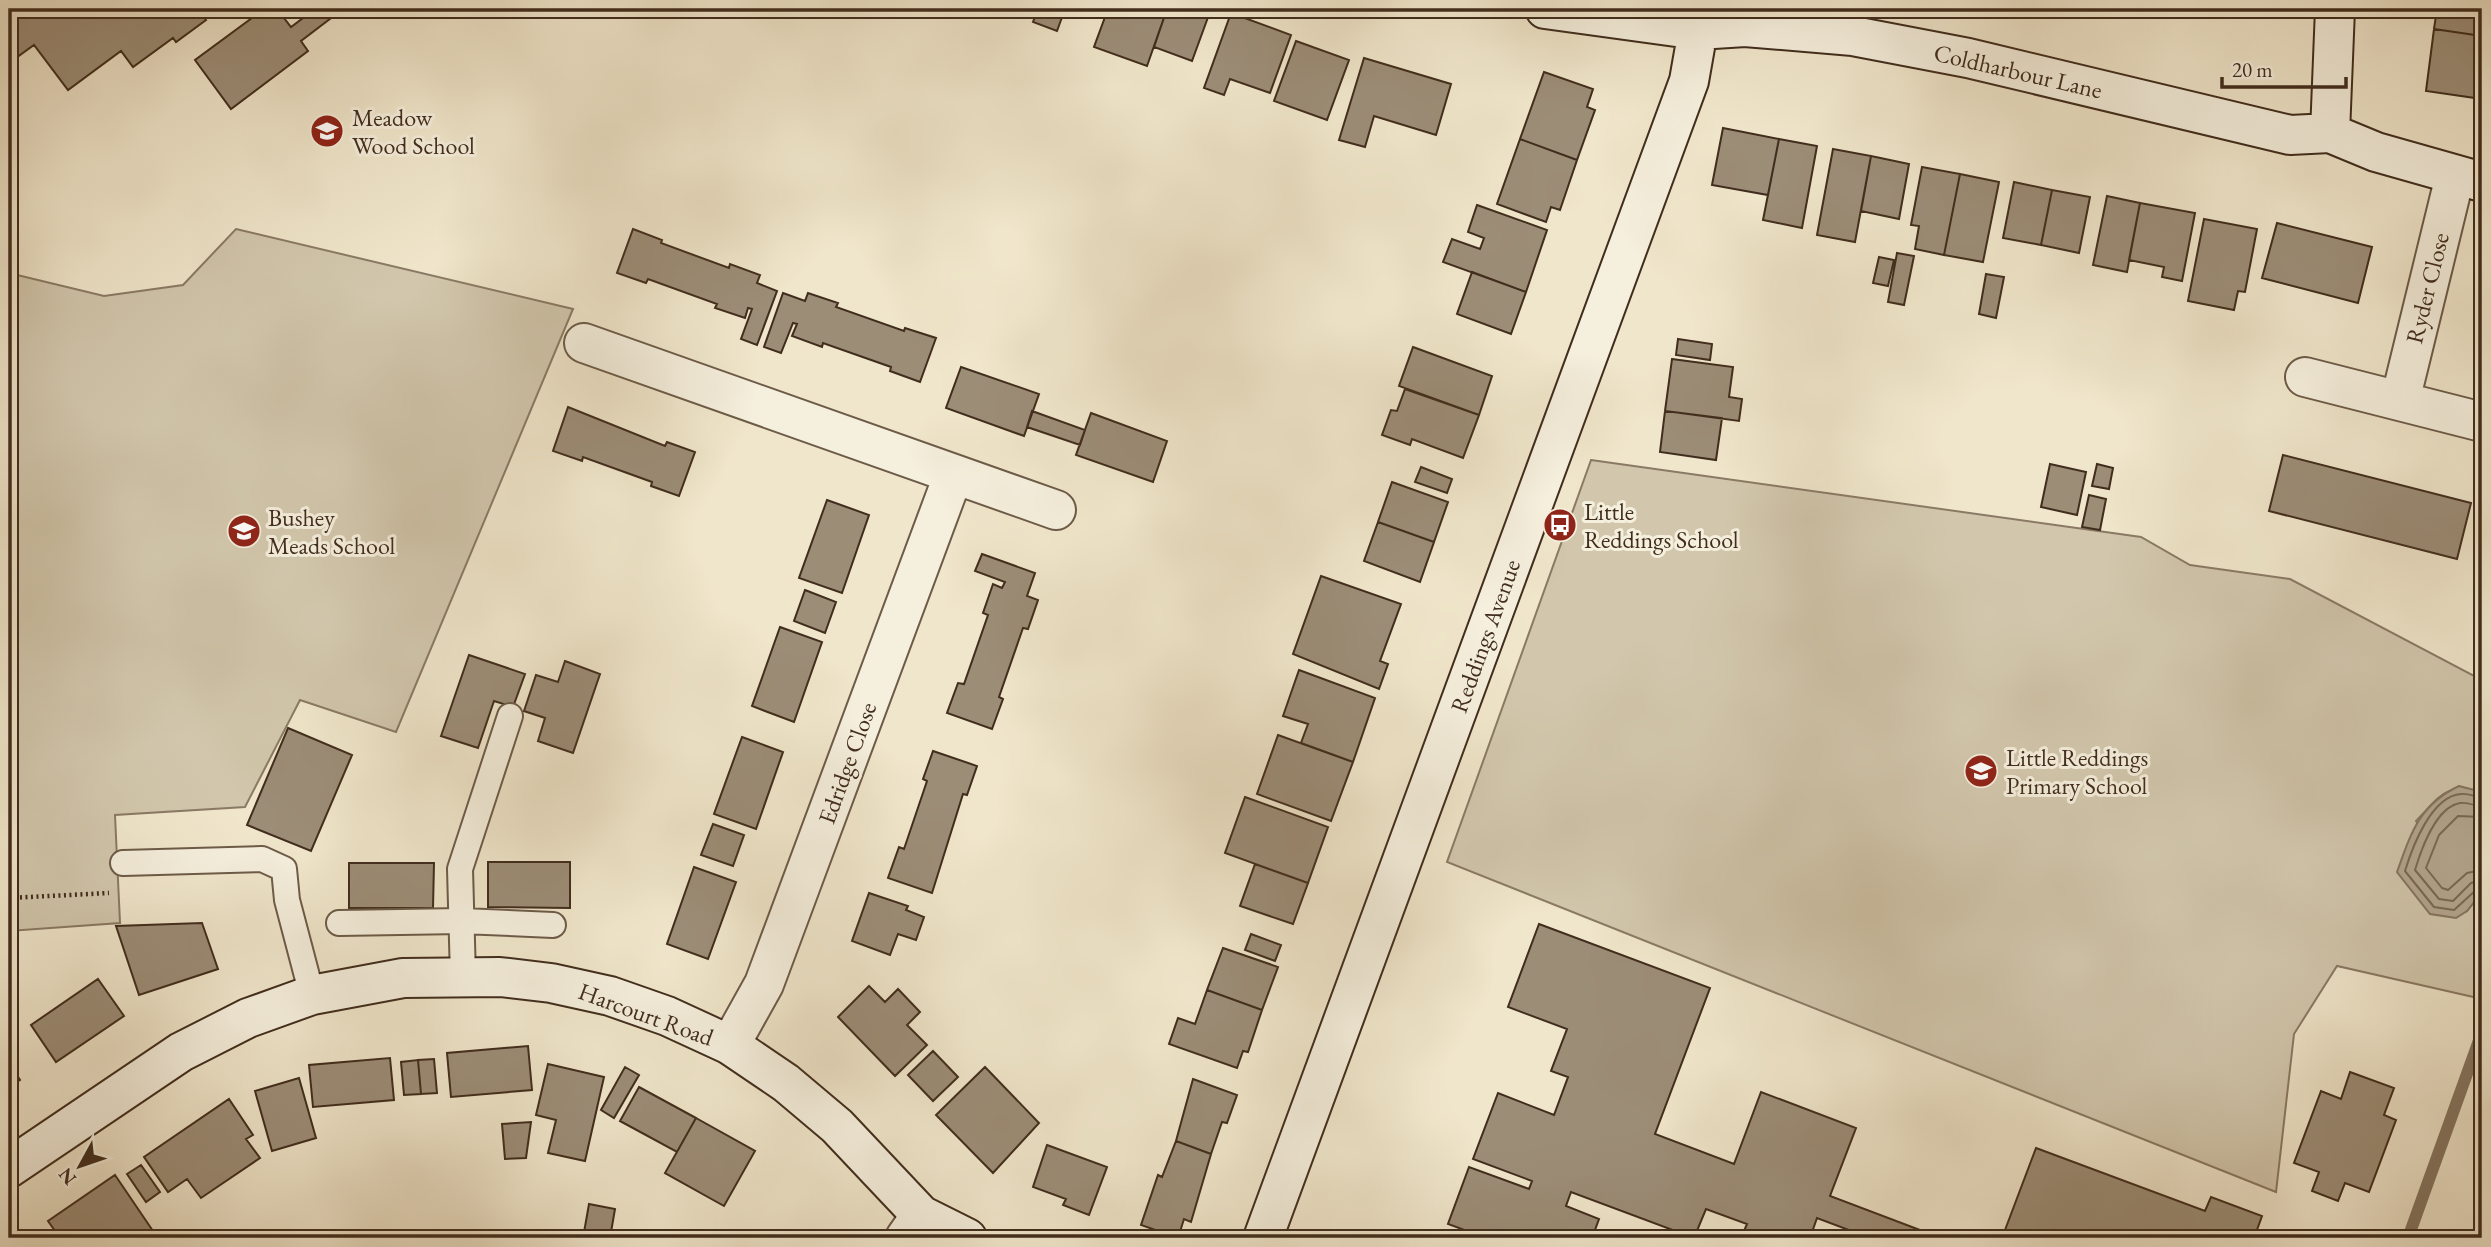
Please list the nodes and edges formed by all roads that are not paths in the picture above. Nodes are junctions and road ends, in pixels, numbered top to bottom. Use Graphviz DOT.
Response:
graph roads {
  1 [pos="1545,9"];
  2 [pos="2335,9"];
  3 [pos="1698,30"];
  4 [pos="2330,133"];
  5 [pos="2469,179"];
  6 [pos="584,343"];
  7 [pos="2305,377"];
  8 [pos="2400,401"];
  9 [pos="2482,422"];
  10 [pos="953,476"];
  11 [pos="1056,510"];
  12 [pos="510,716"];
  13 [pos="122,863"];
  14 [pos="461,921"];
  15 [pos="339,923"];
  16 [pos="553,925"];
  17 [pos="463,977"];
  18 [pos="312,995"];
  19 [pos="730,1045"];
  20 [pos="9,1168"];
  21 [pos="913,1227"];
  22 [pos="967,1238"];
  23 [pos="1263,1238"];
  1 -- 3 [label="street, Coldharbour Lane"];
  2 -- 4 [label="street"];
  3 -- 4 [label="street, Coldharbour Lane"];
  3 -- 23 [label="street, Reddings Avenue"];
  4 -- 5 [label="street, Coldharbour Lane"];
  5 -- 8 [label="street, Ryder Close"];
  6 -- 10 [label="street"];
  7 -- 8 [label="street"];
  8 -- 9 [label="street"];
  10 -- 11 [label="street"];
  10 -- 19 [label="street, Edridge Close"];
  12 -- 14 [label="lane"];
  13 -- 18 [label="lane"];
  14 -- 15 [label="lane"];
  14 -- 16 [label="lane"];
  14 -- 17 [label="lane"];
  17 -- 18 [label="street, Harcourt Road"];
  17 -- 19 [label="street, Harcourt Road"];
  18 -- 20 [label="street, Harcourt Road"];
  19 -- 21 [label="street, Harcourt Road"];
  21 -- 22 [label="street, Harcourt Road"];
}
